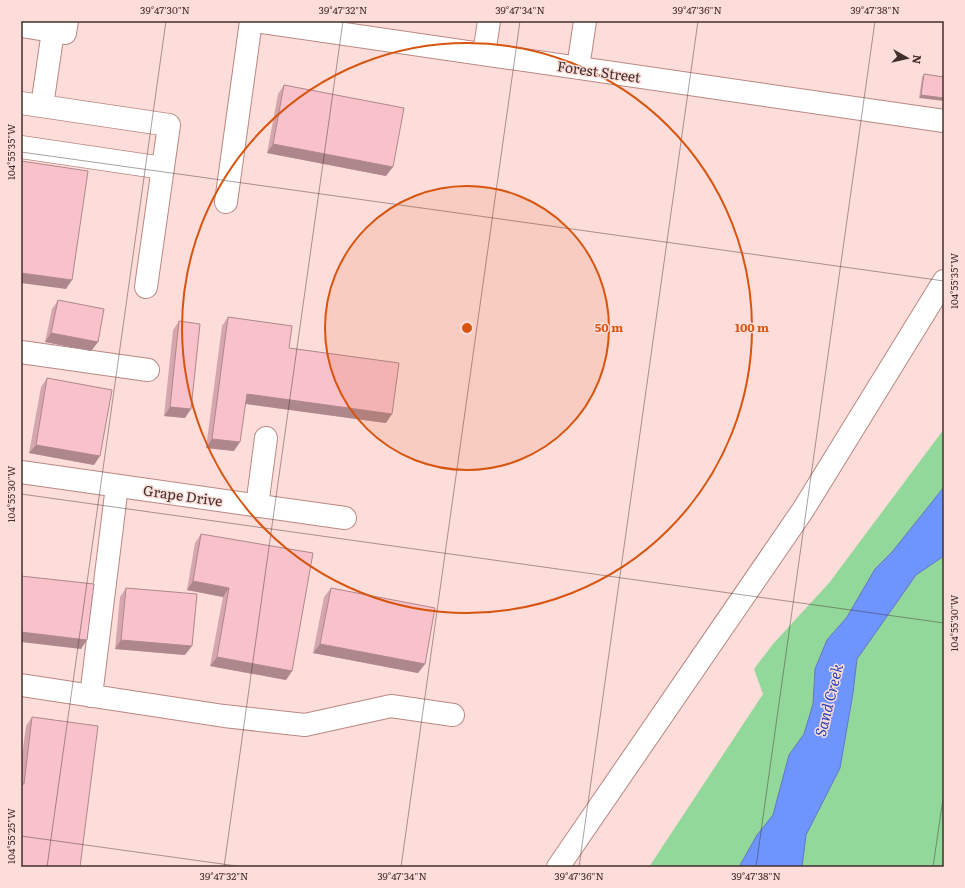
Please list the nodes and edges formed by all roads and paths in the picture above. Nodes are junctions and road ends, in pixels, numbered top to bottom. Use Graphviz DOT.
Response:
graph roads {
  1 [pos="251,21"];
  2 [pos="255,21"];
  3 [pos="489,21"];
  4 [pos="585,21"];
  5 [pos="21,26"];
  6 [pos="60,26"];
  7 [pos="484,54"];
  8 [pos="578,68"];
  9 [pos="21,103"];
  10 [pos="42,106"];
  11 [pos="944,121"];
  12 [pos="21,147"];
  13 [pos="163,168"];
  14 [pos="226,202"];
  15 [pos="944,281"];
  16 [pos="146,287"];
  17 [pos="21,352"];
  18 [pos="148,370"];
  19 [pos="266,438"];
  20 [pos="21,472"];
  21 [pos="117,486"];
  22 [pos="257,506"];
  23 [pos="346,518"];
  24 [pos="21,685"];
  25 [pos="91,696"];
  26 [pos="453,715"];
  27 [pos="558,867"];
  1 -- 14 [label="street"];
  2 -- 7 [label="street, Forest Street"];
  3 -- 7 [label="street"];
  4 -- 8 [label="street"];
  5 -- 6 [label="street"];
  6 -- 10 [label="street"];
  7 -- 8 [label="street, Forest Street"];
  8 -- 11 [label="street, Forest Street"];
  9 -- 10 [label="street"];
  10 -- 13 [label="street"];
  12 -- 13 [label="street"];
  13 -- 16 [label="street"];
  15 -- 27 [label="street"];
  17 -- 18 [label="street"];
  19 -- 22 [label="street"];
  20 -- 21 [label="street, Grape Drive"];
  21 -- 22 [label="street, Grape Drive"];
  21 -- 25 [label="street"];
  22 -- 23 [label="street, Grape Drive"];
  24 -- 25 [label="street"];
  25 -- 26 [label="street"];
}
